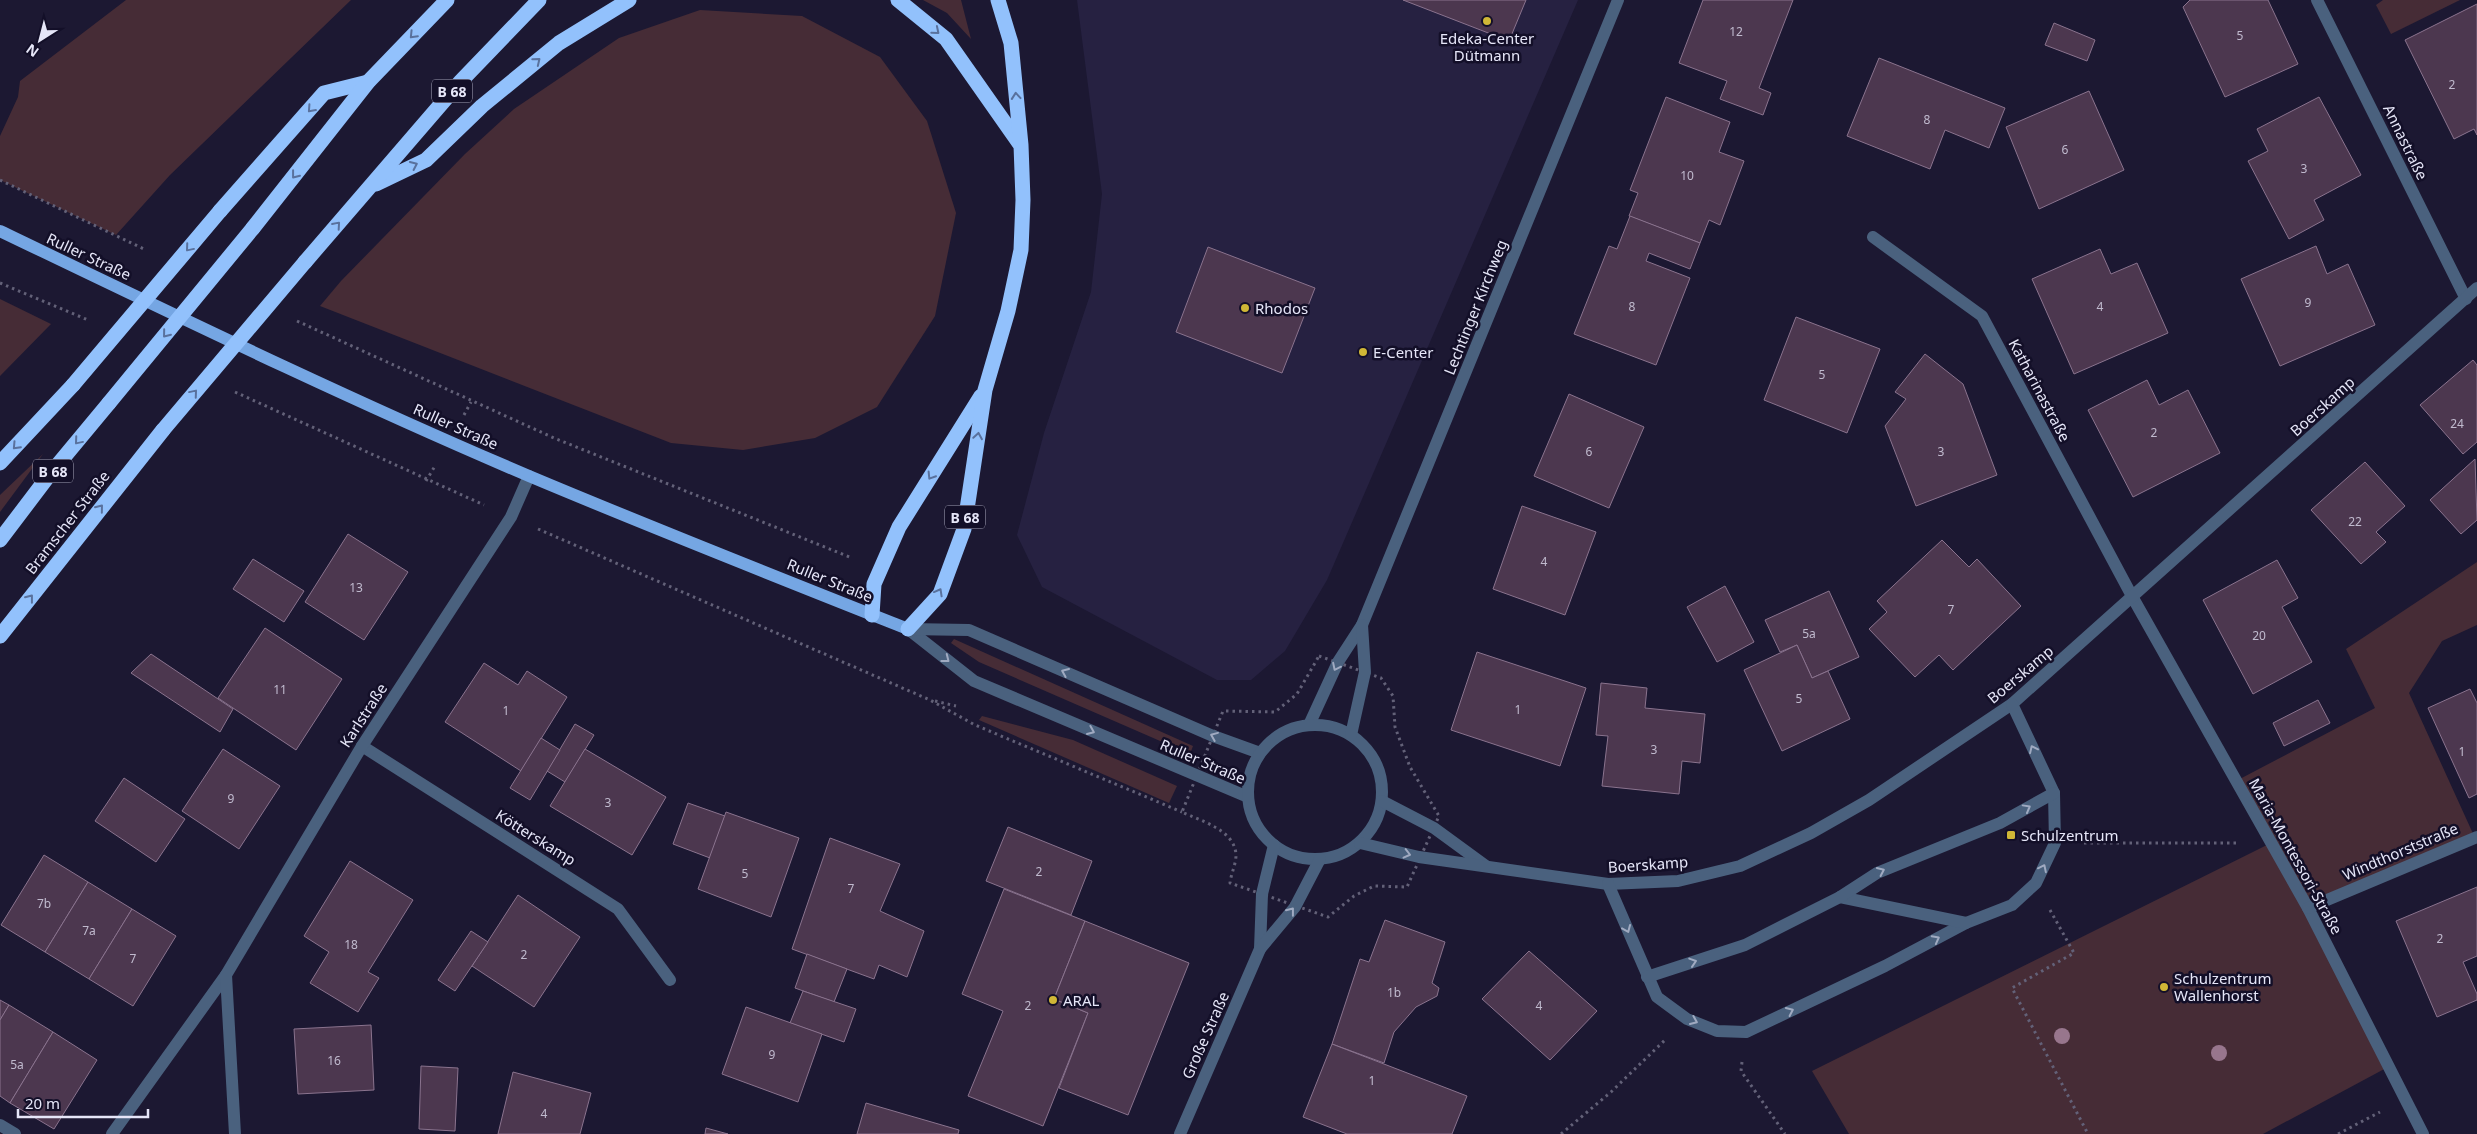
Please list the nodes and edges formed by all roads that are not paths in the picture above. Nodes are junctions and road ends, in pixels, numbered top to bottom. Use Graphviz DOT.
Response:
graph roads {
  1 [pos="447,0"];
  2 [pos="539,0"];
  3 [pos="630,0"];
  4 [pos="898,0"];
  5 [pos="998,0"];
  6 [pos="1618,0"];
  7 [pos="2317,0"];
  8 [pos="368,82"];
  9 [pos="1021,145"];
  10 [pos="370,186"];
  11 [pos="0,232"];
  12 [pos="1873,237"];
  13 [pos="2477,288"];
  14 [pos="2466,299"];
  15 [pos="985,390"];
  16 [pos="0,462"];
  17 [pos="529,476"];
  18 [pos="0,540"];
  19 [pos="2133,598"];
  20 [pos="872,615"];
  21 [pos="1362,625"];
  22 [pos="908,629"];
  23 [pos="0,636"];
  24 [pos="2012,704"];
  25 [pos="1309,725"];
  26 [pos="1351,735"];
  27 [pos="362,746"];
  28 [pos="1260,753"];
  29 [pos="2054,793"];
  30 [pos="1248,797"];
  31 [pos="1382,801"];
  32 [pos="2477,836"];
  33 [pos="1360,843"];
  34 [pos="1274,846"];
  35 [pos="1320,859"];
  36 [pos="1487,867"];
  37 [pos="1608,884"];
  38 [pos="1840,897"];
  39 [pos="2308,908"];
  40 [pos="1966,923"];
  41 [pos="1260,949"];
  42 [pos="226,975"];
  43 [pos="1647,977"];
  44 [pos="670,980"];
  45 [pos="0,1125"];
  46 [pos="15,1134"];
  47 [pos="112,1134"];
  48 [pos="235,1134"];
  49 [pos="1180,1134"];
  50 [pos="2423,1134"];
  1 -- 8 [label="highway, B 68, one-way"];
  2 -- 10 [label="highway, B 68"];
  10 -- 3 [label="highway, one-way"];
  4 -- 9 [label="highway, one-way"];
  9 -- 5 [label="highway, one-way"];
  6 -- 21 [label="street, Lechtinger Kirchweg"];
  7 -- 14 [label="street, Annastraße"];
  8 -- 16 [label="highway, one-way, bridge"];
  8 -- 18 [label="highway, B 68, one-way, bridge"];
  9 -- 15 [label="highway, B 68"];
  23 -- 10 [label="highway, Bramscher Straße / B 68, one-way, bridge"];
  11 -- 17 [label="main road, Ruller Straße"];
  12 -- 19 [label="street, Katharinastraße"];
  13 -- 14 [label="street, Boerskamp"];
  14 -- 19 [label="street, Boerskamp"];
  15 -- 20 [label="highway, B 68, one-way"];
  22 -- 15 [label="highway, B 68, one-way"];
  17 -- 20 [label="main road, Ruller Straße"];
  17 -- 27 [label="street, Karlstraße"];
  19 -- 24 [label="street, Boerskamp"];
  19 -- 39 [label="street, Maria-Montessori-Straße"];
  20 -- 22 [label="main road, Ruller Straße"];
  21 -- 25 [label="street, Lechtinger Kirchweg, one-way"];
  21 -- 26 [label="street, Lechtinger Kirchweg"];
  28 -- 22 [label="street, Ruller Straße, one-way"];
  22 -- 30 [label="street, Ruller Straße, one-way"];
  29 -- 24 [label="street, one-way"];
  24 -- 37 [label="street, Boerskamp"];
  25 -- 26 [label="street"];
  25 -- 28 [label="street"];
  26 -- 31 [label="street"];
  27 -- 42 [label="street, Karlstraße"];
  27 -- 44 [label="street, Kötterskamp"];
  28 -- 30 [label="street"];
  38 -- 29 [label="street, one-way"];
  40 -- 29 [label="street, one-way"];
  30 -- 34 [label="street"];
  31 -- 33 [label="street"];
  31 -- 36 [label="street, Boerskamp"];
  32 -- 39 [label="street, Windthorststraße"];
  33 -- 35 [label="street"];
  33 -- 36 [label="street, Boerskamp, one-way"];
  34 -- 35 [label="street"];
  34 -- 41 [label="street, Große Straße"];
  41 -- 35 [label="street, Große Straße, one-way"];
  36 -- 37 [label="street, Boerskamp"];
  37 -- 43 [label="street, one-way"];
  38 -- 40 [label="street"];
  43 -- 38 [label="street, one-way"];
  39 -- 50 [label="street, Maria-Montessori-Straße"];
  43 -- 40 [label="street, one-way"];
  41 -- 49 [label="street, Große Straße"];
  42 -- 47 [label="street, Karlstraße"];
  42 -- 48 [label="street"];
  45 -- 46 [label="street"];
}
